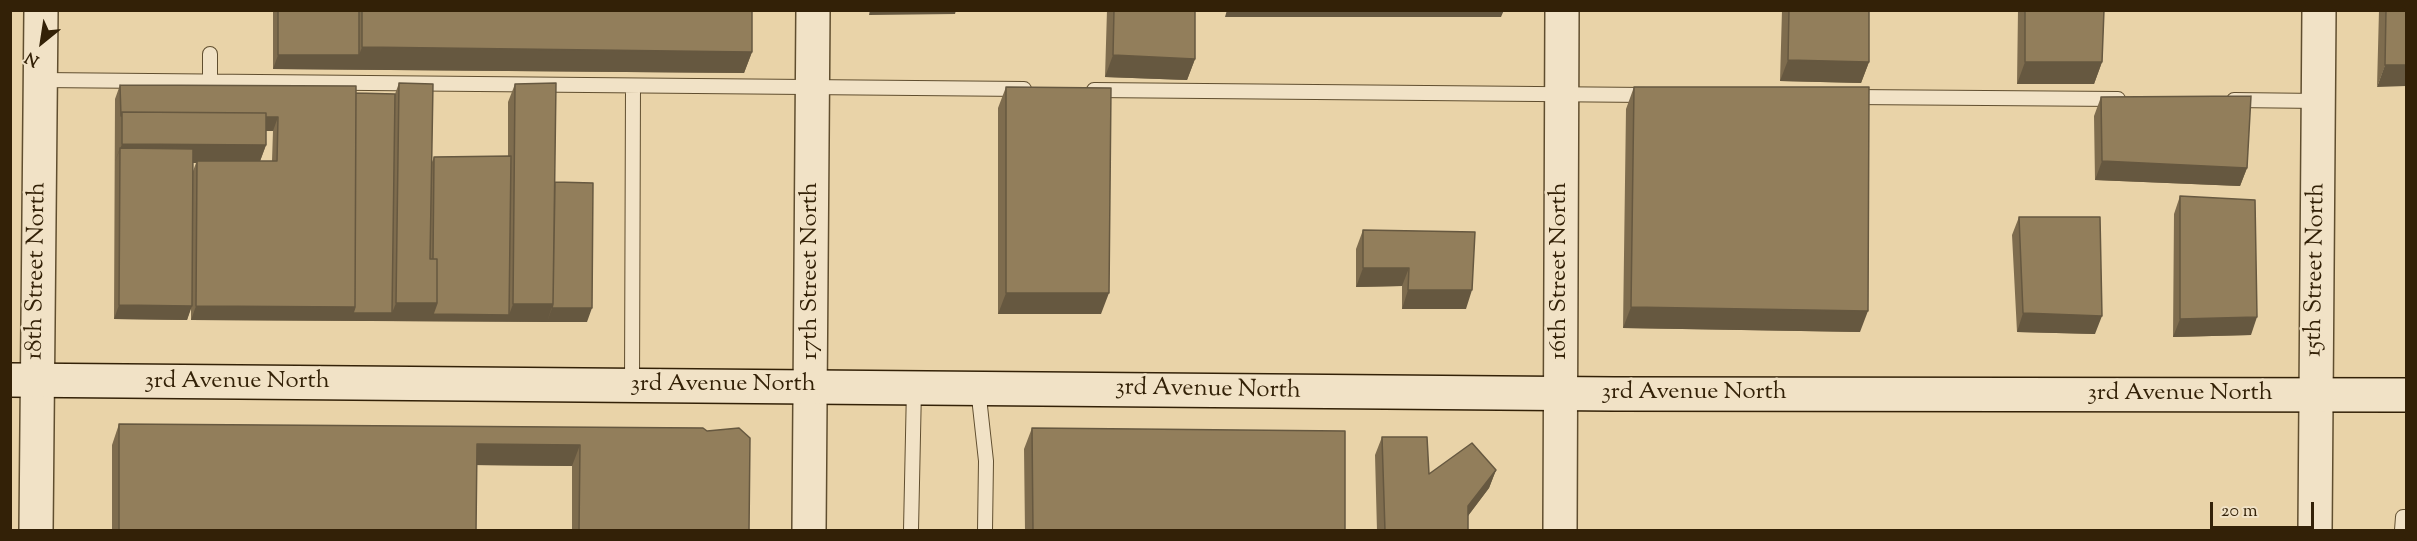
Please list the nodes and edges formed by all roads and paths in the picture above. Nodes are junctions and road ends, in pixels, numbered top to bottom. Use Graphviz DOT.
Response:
graph roads {
  1 [pos="41,10"];
  2 [pos="813,10"];
  3 [pos="1562,10"];
  4 [pos="2319,10"];
  5 [pos="210,54"];
  6 [pos="40,80"];
  7 [pos="210,82"];
  8 [pos="633,86"];
  9 [pos="813,87"];
  10 [pos="1041,89"];
  11 [pos="1077,90"];
  12 [pos="1562,94"];
  13 [pos="1664,95"];
  14 [pos="1843,97"];
  15 [pos="2130,99"];
  16 [pos="2225,100"];
  17 [pos="2319,101"];
  18 [pos="24,380"];
  19 [pos="632,386"];
  20 [pos="812,387"];
  21 [pos="914,388"];
  22 [pos="978,388"];
  23 [pos="1560,394"];
  24 [pos="2406,395"];
  25 [pos="2316,396"];
  26 [pos="2406,517"];
  27 [pos="36,531"];
  28 [pos="809,531"];
  29 [pos="910,531"];
  30 [pos="985,531"];
  31 [pos="1560,531"];
  32 [pos="2314,531"];
  33 [pos="2402,531"];
  1 -- 6 [label="main road, 18th Street North"];
  2 -- 9 [label="main road, 17th Street North"];
  3 -- 12 [label="main road, 16th Street North"];
  4 -- 17 [label="main road, 15th Street North"];
  5 -- 7 [label="lane"];
  6 -- 7 [label="lane"];
  6 -- 18 [label="main road, 18th Street North"];
  7 -- 8 [label="lane"];
  8 -- 9 [label="lane"];
  8 -- 19 [label="lane"];
  9 -- 10 [label="lane"];
  9 -- 20 [label="main road, 17th Street North"];
  11 -- 12 [label="lane"];
  12 -- 13 [label="lane"];
  12 -- 23 [label="main road, 16th Street North"];
  14 -- 15 [label="lane"];
  16 -- 17 [label="lane"];
  17 -- 25 [label="main road, 15th Street North"];
  18 -- 19 [label="main road, 3rd Avenue North"];
  18 -- 27 [label="main road, 18th Street North"];
  19 -- 20 [label="main road, 3rd Avenue North"];
  20 -- 21 [label="main road, 3rd Avenue North"];
  20 -- 28 [label="main road, 17th Street North"];
  21 -- 22 [label="main road, 3rd Avenue North"];
  21 -- 29 [label="lane"];
  22 -- 23 [label="main road, 3rd Avenue North"];
  22 -- 30 [label="lane"];
  23 -- 25 [label="main road, 3rd Avenue North"];
  23 -- 31 [label="main road, 16th Street North"];
  24 -- 25 [label="main road, 3rd Avenue North"];
  25 -- 32 [label="main road, 15th Street North"];
  26 -- 33 [label="lane"];
}
